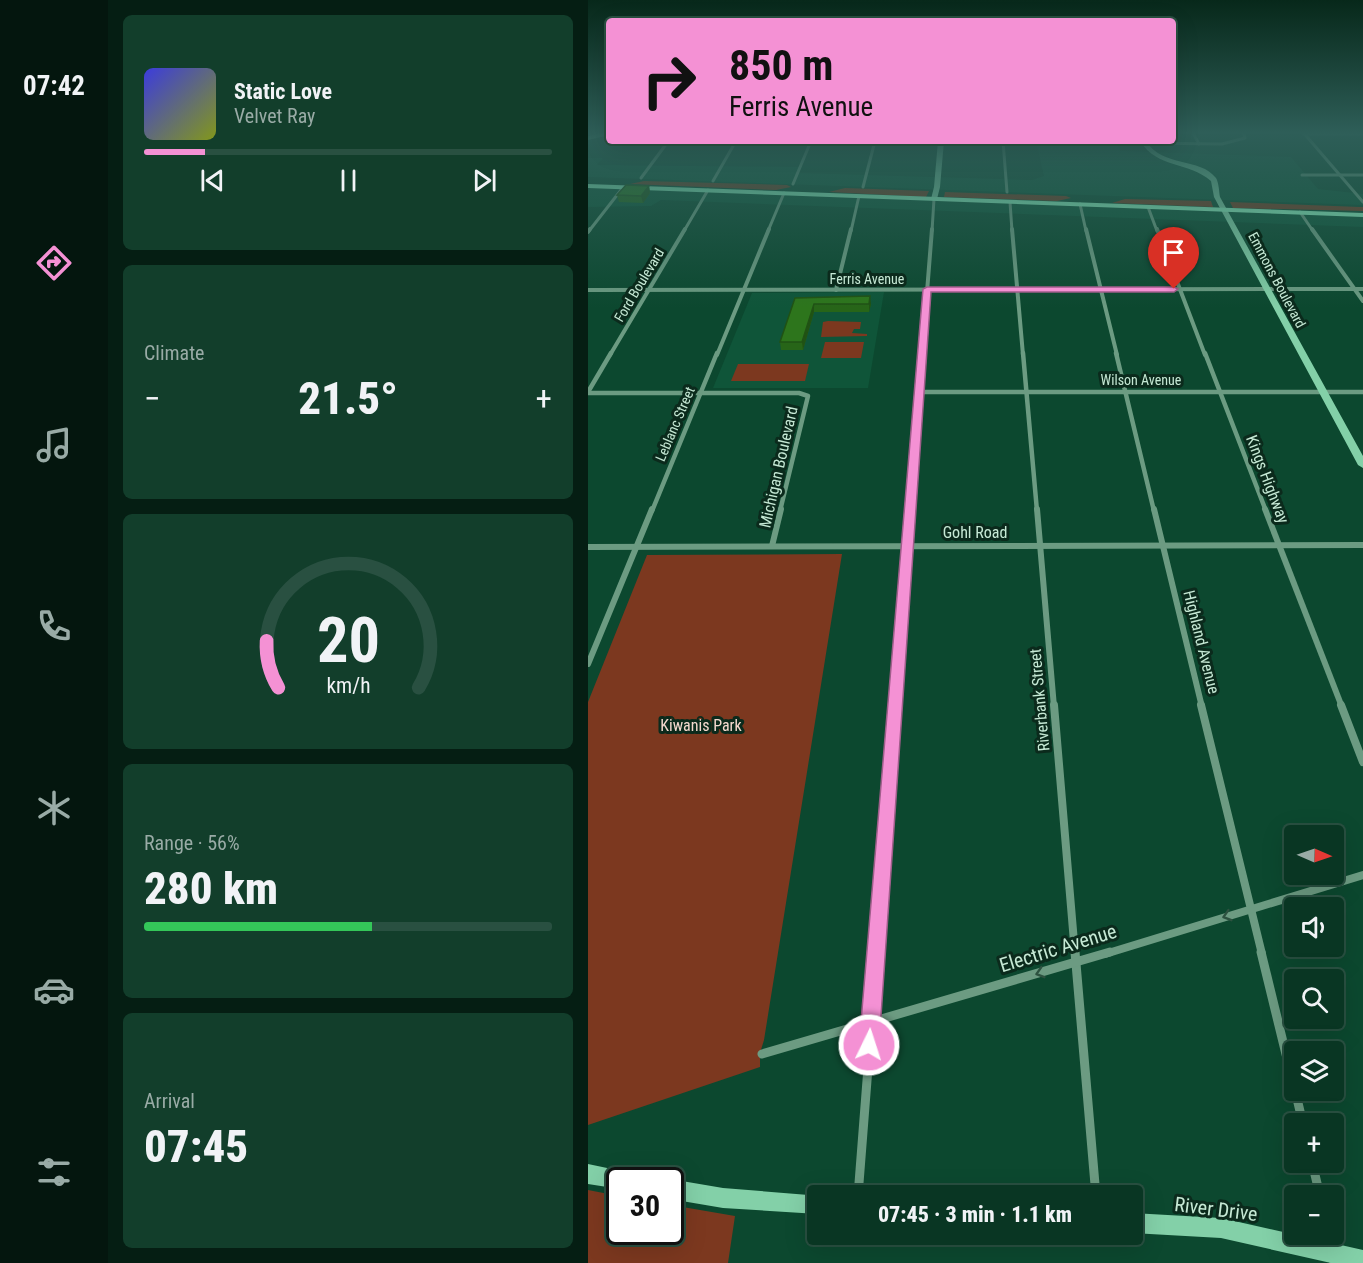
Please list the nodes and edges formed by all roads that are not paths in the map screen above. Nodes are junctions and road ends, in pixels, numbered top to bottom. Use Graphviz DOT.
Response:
graph roads {
  1 [pos="623,190"];
  2 [pos="708,190"];
  3 [pos="784,190"];
  4 [pos="826,190"];
  5 [pos="940,190"];
  6 [pos="1216,190"];
  7 [pos="1352,190"];
  8 [pos="996,192"];
  9 [pos="1007,192"];
  10 [pos="1017,192"];
  11 [pos="784,193"];
  12 [pos="832,195"];
  13 [pos="1085,195"];
  14 [pos="859,196"];
  15 [pos="934,199"];
  16 [pos="1184,199"];
  17 [pos="1208,200"];
  18 [pos="1219,200"];
  19 [pos="1229,200"];
  20 [pos="1001,201"];
  21 [pos="1010,202"];
  22 [pos="1307,203"];
  23 [pos="1363,203"];
  24 [pos="1080,204"];
  25 [pos="1349,204"];
  26 [pos="1115,205"];
  27 [pos="1148,207"];
  28 [pos="1297,209"];
  29 [pos="1224,210"];
  30 [pos="1363,213"];
  31 [pos="588,232"];
  32 [pos="927,289"];
  33 [pos="1017,289"];
  34 [pos="1101,289"];
  35 [pos="1180,289"];
  36 [pos="1266,289"];
  37 [pos="1354,289"];
  38 [pos="1363,289"];
  39 [pos="588,290"];
  40 [pos="648,290"];
  41 [pos="744,290"];
  42 [pos="836,290"];
  43 [pos="1363,301"];
  44 [pos="919,392"];
  45 [pos="1126,392"];
  46 [pos="1220,392"];
  47 [pos="1323,392"];
  48 [pos="1363,392"];
  49 [pos="588,393"];
  50 [pos="701,393"];
  51 [pos="1026,393"];
  52 [pos="1363,465"];
  53 [pos="1163,545"];
  54 [pos="1279,545"];
  55 [pos="1363,545"];
  56 [pos="637,546"];
  57 [pos="772,546"];
  58 [pos="908,546"];
  59 [pos="1040,546"];
  60 [pos="588,547"];
  61 [pos="588,664"];
  62 [pos="1363,762"];
  63 [pos="1363,875"];
  64 [pos="1251,909"];
  65 [pos="1075,961"];
  66 [pos="871,1021"];
  67 [pos="1284,1044"];
  68 [pos="762,1054"];
  69 [pos="588,1174"];
  70 [pos="606,1177"];
  71 [pos="859,1185"];
  72 [pos="1095,1185"];
  73 [pos="684,1191"];
  74 [pos="807,1203"];
  75 [pos="1143,1224"];
  76 [pos="1332,1250"];
  77 [pos="1363,1260"];
  1 -- 31 [label="street"];
  2 -- 3 [label="main road"];
  2 -- 11 [label="main road"];
  2 -- 40 [label="street, Ford Boulevard"];
  4 -- 12 [label="main road"];
  5 -- 15 [label="street"];
  6 -- 18 [label="street, Emmons Boulevard"];
  7 -- 23 [label="street"];
  8 -- 9 [label="main road"];
  9 -- 10 [label="main road"];
  11 -- 12 [label="main road"];
  11 -- 41 [label="street, Leblanc Street"];
  12 -- 14 [label="main road"];
  13 -- 20 [label="main road"];
  14 -- 15 [label="main road"];
  14 -- 42 [label="street"];
  15 -- 20 [label="main road"];
  15 -- 32 [label="street"];
  16 -- 26 [label="main road"];
  17 -- 18 [label="main road"];
  18 -- 19 [label="main road"];
  18 -- 29 [label="street, Emmons Boulevard"];
  20 -- 21 [label="main road"];
  21 -- 24 [label="main road"];
  21 -- 33 [label="street, Riverbank Street"];
  22 -- 28 [label="main road"];
  23 -- 25 [label="main road"];
  24 -- 26 [label="main road"];
  24 -- 34 [label="street, Highland Avenue"];
  26 -- 27 [label="main road"];
  27 -- 29 [label="main road"];
  27 -- 35 [label="street, Kings Highway"];
  28 -- 29 [label="main road"];
  28 -- 30 [label="main road"];
  28 -- 37 [label="street"];
  29 -- 36 [label="street, Emmons Boulevard"];
  32 -- 33 [label="street, Ferris Avenue"];
  32 -- 42 [label="street, Ferris Avenue"];
  32 -- 44 [label="street"];
  33 -- 34 [label="street, Ferris Avenue"];
  33 -- 51 [label="street, Riverbank Street"];
  34 -- 35 [label="street, Ferris Avenue"];
  34 -- 45 [label="street, Highland Avenue"];
  35 -- 36 [label="street, Ferris Avenue"];
  35 -- 46 [label="street, Kings Highway"];
  36 -- 37 [label="street, Ferris Avenue"];
  36 -- 47 [label="street, Emmons Boulevard"];
  37 -- 38 [label="street, Ferris Avenue"];
  37 -- 43 [label="street"];
  39 -- 40 [label="street, Ferris Avenue"];
  40 -- 41 [label="street, Ferris Avenue"];
  40 -- 49 [label="street, Ford Boulevard"];
  41 -- 42 [label="street, Ferris Avenue"];
  41 -- 50 [label="street, Leblanc Street"];
  44 -- 51 [label="street, Wilson Avenue"];
  44 -- 58 [label="street"];
  45 -- 46 [label="street, Wilson Avenue"];
  45 -- 51 [label="street, Wilson Avenue"];
  45 -- 53 [label="street, Highland Avenue"];
  46 -- 47 [label="street, Wilson Avenue"];
  46 -- 54 [label="street, Kings Highway"];
  47 -- 48 [label="street, Wilson Avenue"];
  47 -- 52 [label="street, Emmons Boulevard"];
  49 -- 50 [label="street"];
  50 -- 56 [label="street, Leblanc Street"];
  50 -- 57 [label="street, Michigan Boulevard"];
  51 -- 59 [label="street, Riverbank Street"];
  53 -- 54 [label="street, Gohl Road"];
  53 -- 59 [label="street, Gohl Road"];
  53 -- 64 [label="street, Highland Avenue"];
  54 -- 55 [label="street, Gohl Road"];
  54 -- 62 [label="street, Kings Highway"];
  56 -- 57 [label="street, Gohl Road"];
  56 -- 60 [label="street, Gohl Road"];
  56 -- 61 [label="street, Leblanc Street"];
  57 -- 58 [label="street, Gohl Road"];
  58 -- 59 [label="street, Gohl Road"];
  58 -- 66 [label="street"];
  59 -- 65 [label="street, Riverbank Street"];
  63 -- 64 [label="street, Electric Avenue"];
  64 -- 65 [label="street, Electric Avenue, one-way"];
  64 -- 67 [label="street, Highland Avenue"];
  65 -- 66 [label="street, Electric Avenue, one-way"];
  65 -- 72 [label="street, Riverbank Street"];
  66 -- 68 [label="street, Electric Avenue"];
  66 -- 71 [label="street"];
  69 -- 70 [label="street"];
  73 -- 74 [label="street"];
  75 -- 76 [label="street, River Drive"];
  76 -- 77 [label="street, River Drive"];
}
